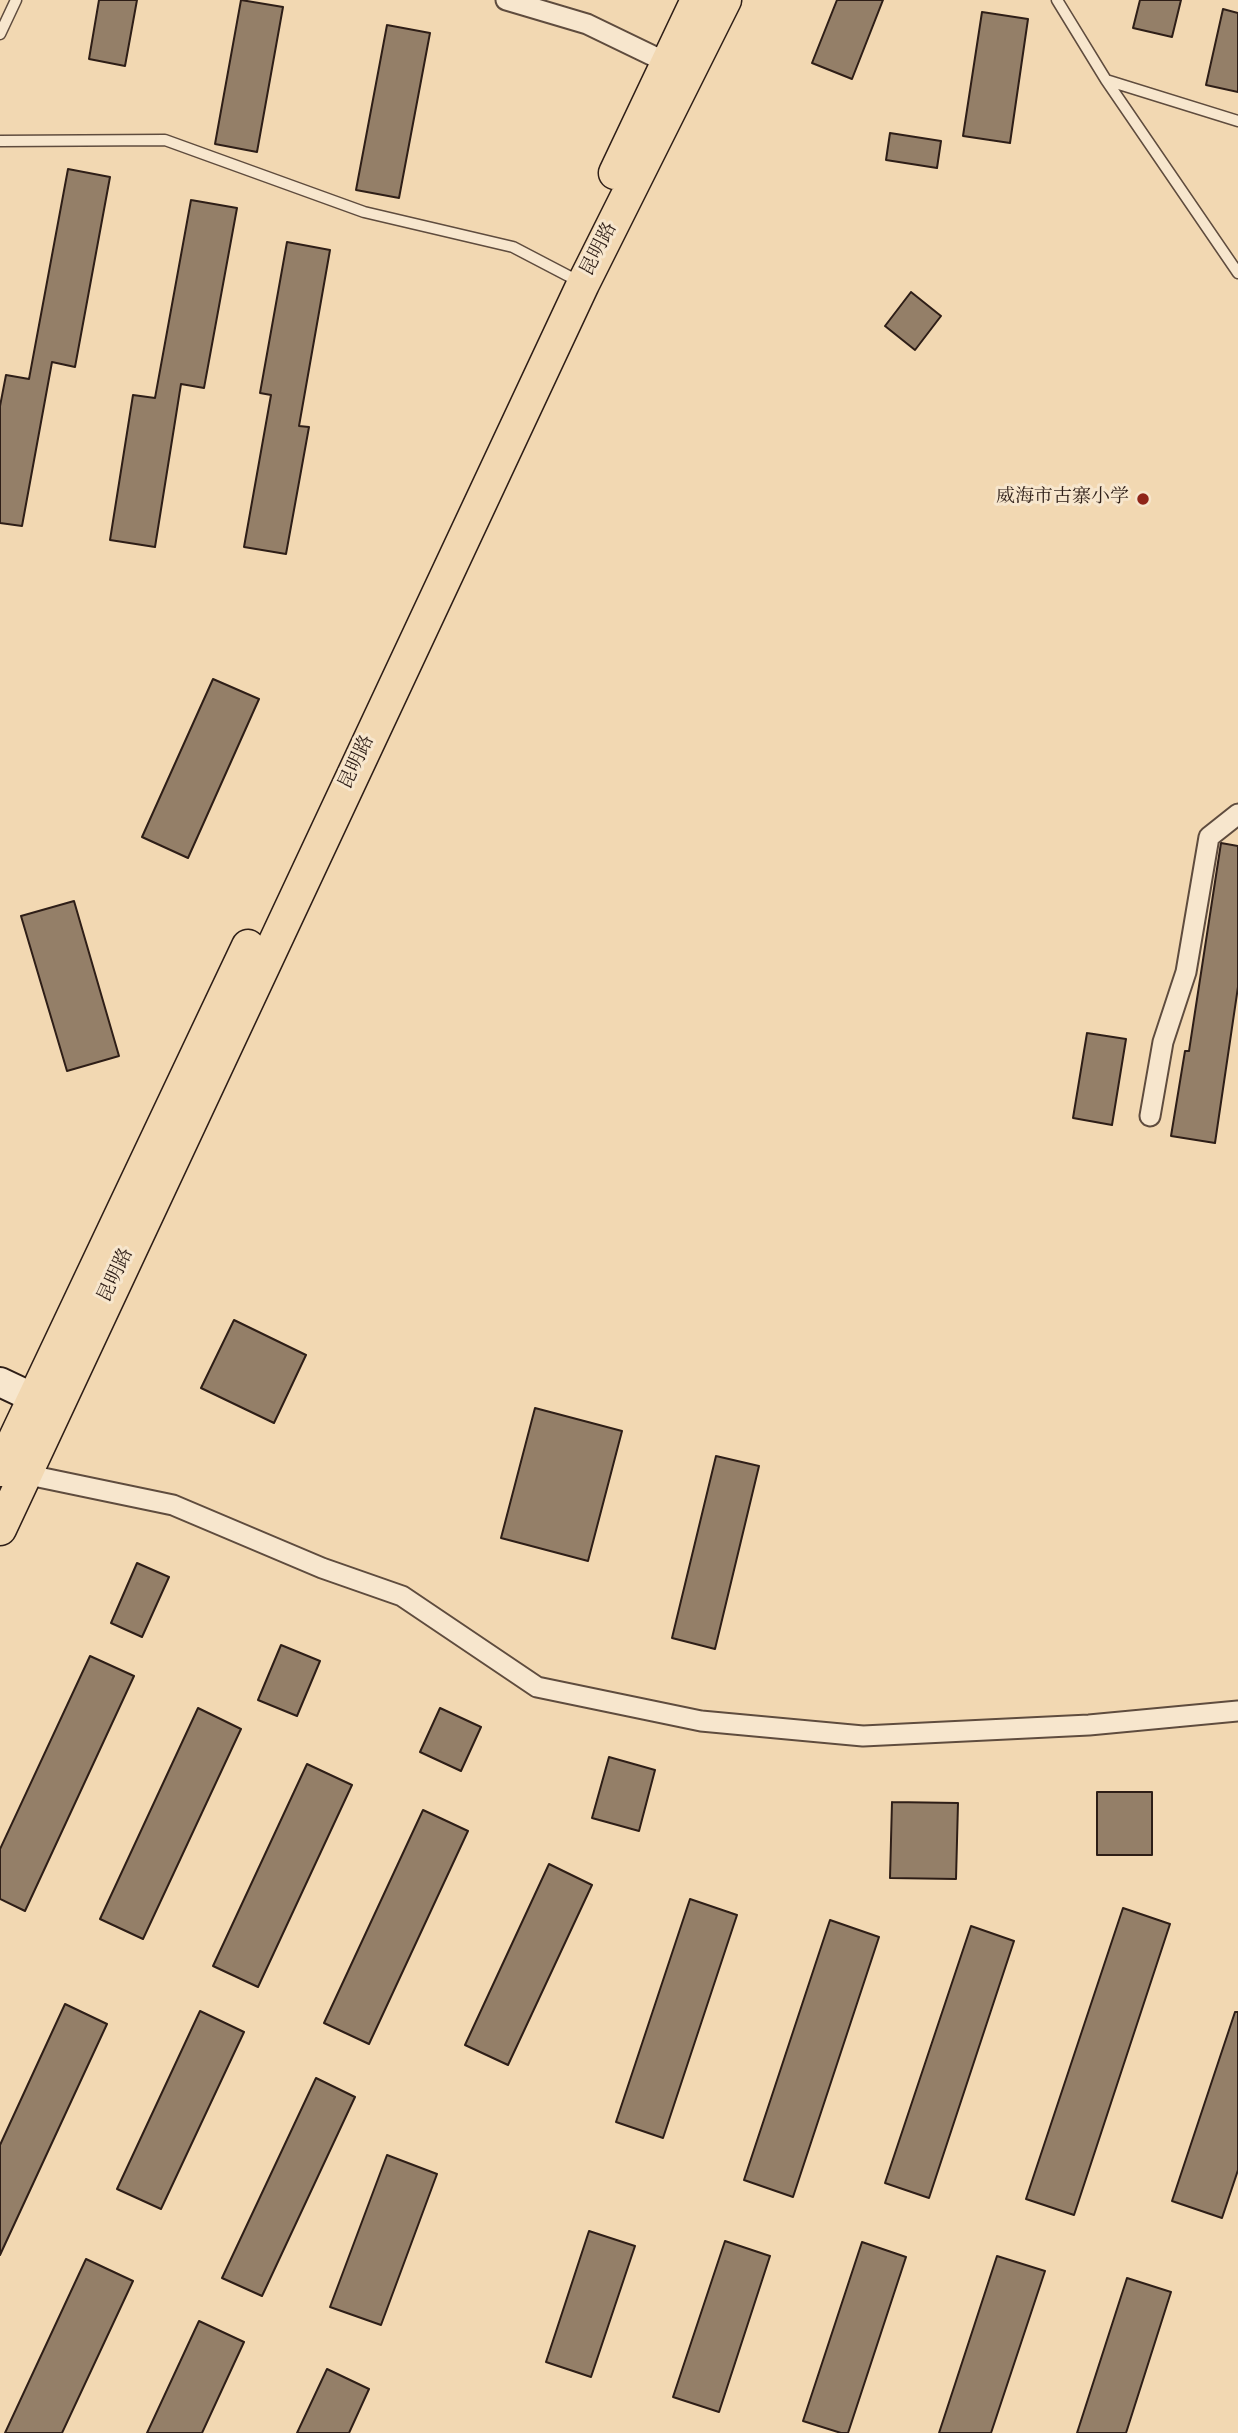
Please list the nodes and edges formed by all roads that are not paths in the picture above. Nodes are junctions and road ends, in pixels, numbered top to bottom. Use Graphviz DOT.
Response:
graph roads {
  1 [pos="16,0"];
  2 [pos="506,0"];
  3 [pos="698,0"];
  4 [pos="724,0"];
  5 [pos="1057,0"];
  6 [pos="0,34"];
  7 [pos="679,68"];
  8 [pos="1106,80"];
  9 [pos="1238,121"];
  10 [pos="0,141"];
  11 [pos="1238,273"];
  12 [pos="575,279"];
  13 [pos="1238,814"];
  14 [pos="1150,1116"];
  15 [pos="0,1382"];
  16 [pos="44,1403"];
  17 [pos="20,1431"];
  18 [pos="9,1468"];
  19 [pos="0,1529"];
  20 [pos="1238,1711"];
  1 -- 6 [label="lane"];
  2 -- 7 [label="street"];
  3 -- 7 [label="main road, 昆明路"];
  4 -- 7 [label="main road, 昆明路"];
  5 -- 8 [label="lane"];
  7 -- 12 [label="main road, 昆明路"];
  8 -- 9 [label="lane"];
  8 -- 11 [label="lane"];
  10 -- 12 [label="lane"];
  12 -- 16 [label="main road, 昆明路"];
  13 -- 14 [label="street"];
  15 -- 16 [label="main road"];
  16 -- 17 [label="main road, 昆明路"];
  17 -- 18 [label="main road, 昆明路"];
  18 -- 19 [label="main road, 昆明路"];
  18 -- 20 [label="street"];
}
